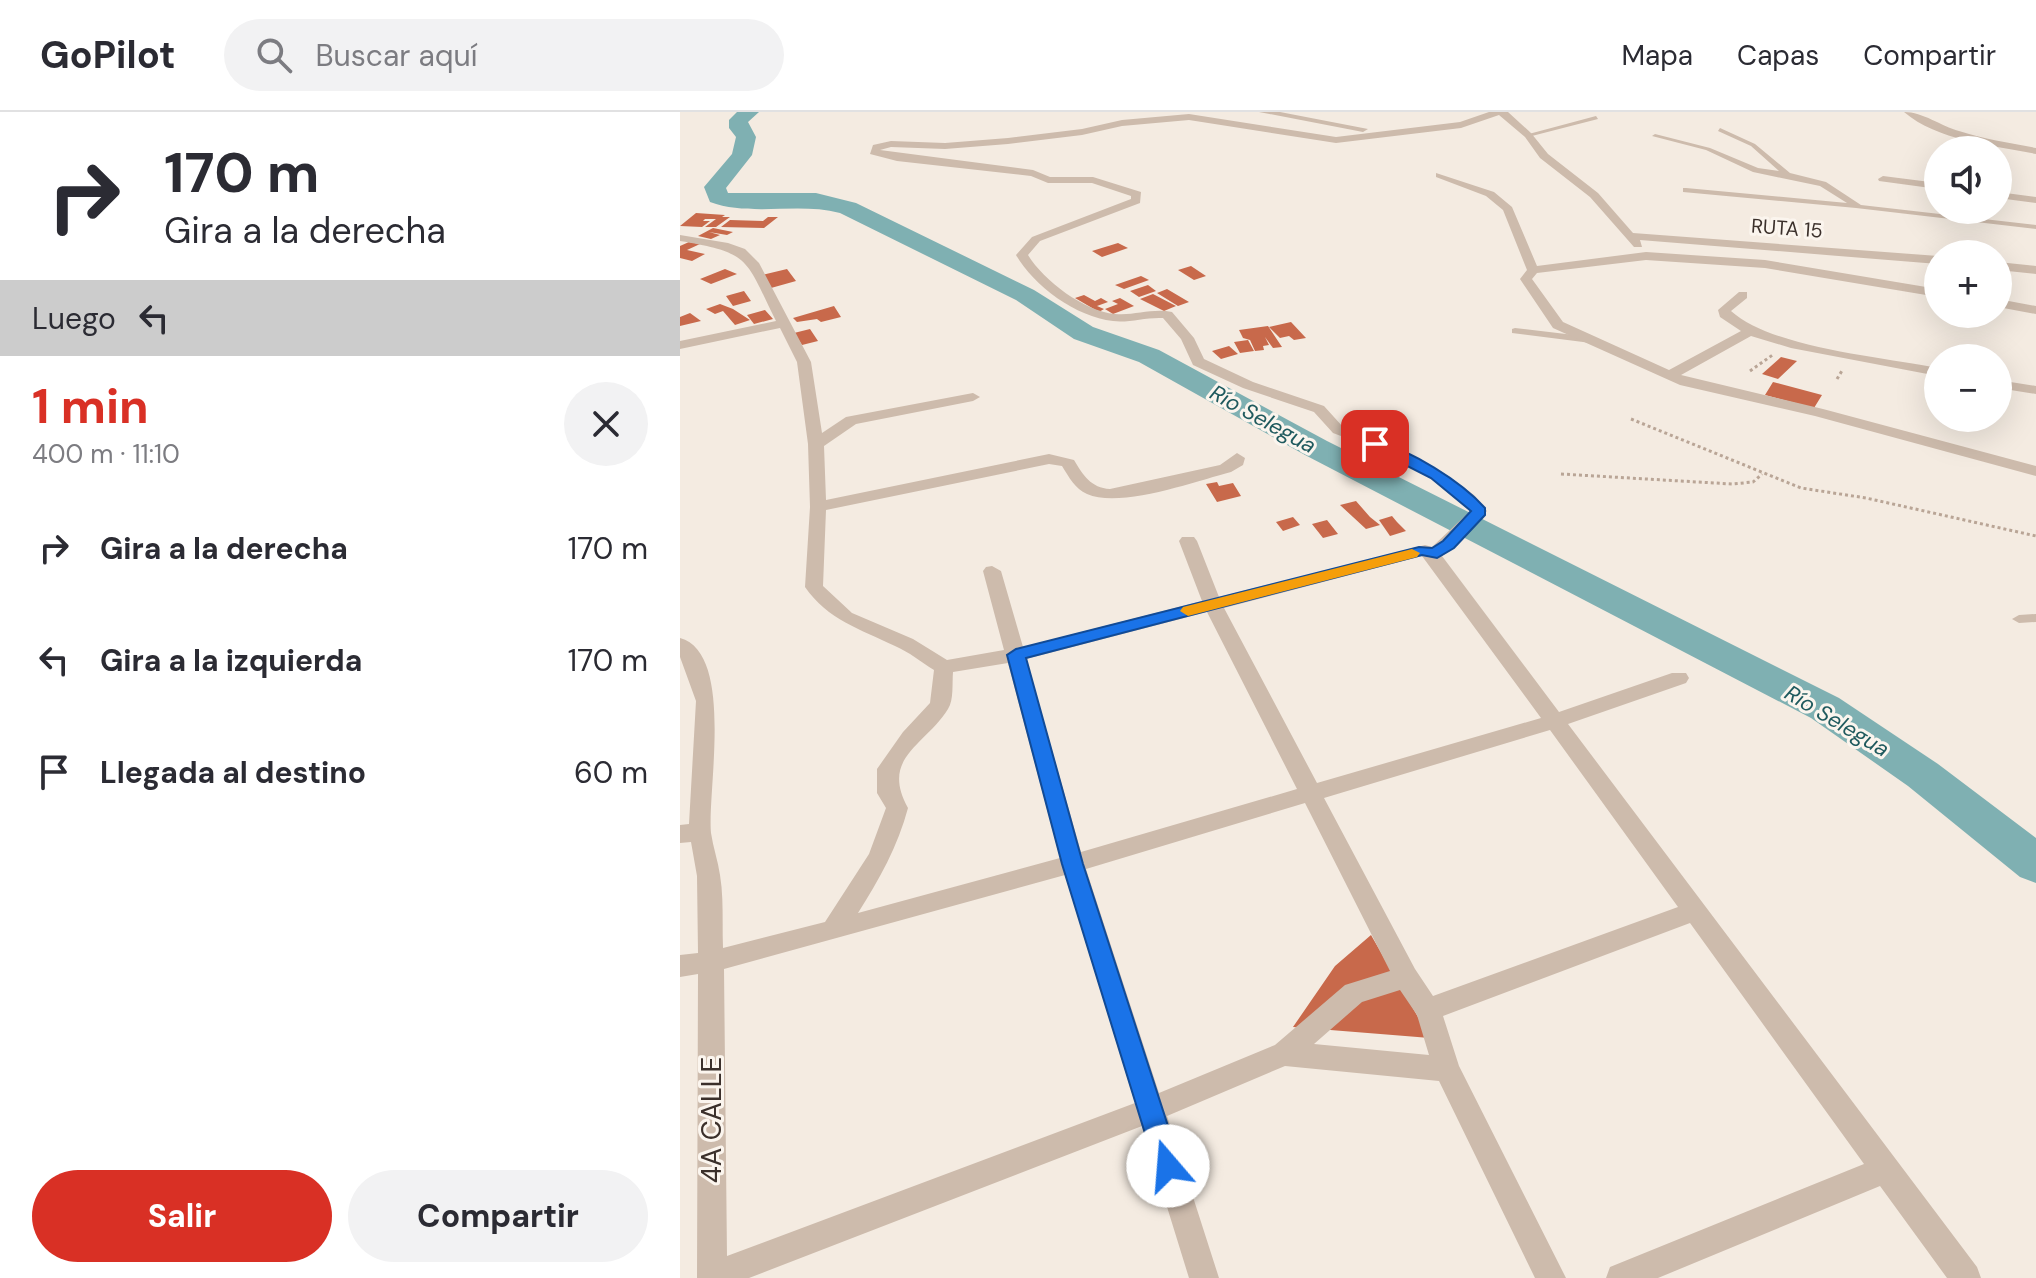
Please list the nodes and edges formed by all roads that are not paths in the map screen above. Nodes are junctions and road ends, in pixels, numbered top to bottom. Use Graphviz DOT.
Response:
graph roads {
  1 [pos="1264,112"];
  2 [pos="1500,112"];
  3 [pos="1909,112"];
  4 [pos="1596,118"];
  5 [pos="1720,130"];
  6 [pos="1387,133"];
  7 [pos="1528,135"];
  8 [pos="1655,136"];
  9 [pos="2036,151"];
  10 [pos="1440,175"];
  11 [pos="1787,175"];
  12 [pos="1883,179"];
  13 [pos="1924,184"];
  14 [pos="1686,190"];
  15 [pos="2012,197"];
  16 [pos="2036,200"];
  17 [pos="1859,207"];
  18 [pos="2036,227"];
  19 [pos="1632,236"];
  20 [pos="680,238"];
  21 [pos="1646,256"];
  22 [pos="1924,259"];
  23 [pos="2012,267"];
  24 [pos="1533,270"];
  25 [pos="2036,270"];
  26 [pos="1924,291"];
  27 [pos="1743,295"];
  28 [pos="2012,306"];
  29 [pos="2036,310"];
  30 [pos="785,323"];
  31 [pos="1515,331"];
  32 [pos="1750,331"];
  33 [pos="1591,340"];
  34 [pos="680,345"];
  35 [pos="1924,369"];
  36 [pos="1670,375"];
  37 [pos="2012,386"];
  38 [pos="2036,390"];
  39 [pos="973,397"];
  40 [pos="816,444"];
  41 [pos="1237,458"];
  42 [pos="2036,471"];
  43 [pos="818,507"];
  44 [pos="1188,541"];
  45 [pos="1440,550"];
  46 [pos="992,571"];
  47 [pos="1213,605"];
  48 [pos="2036,618"];
  49 [pos="2019,619"];
  50 [pos="684,655"];
  51 [pos="1016,655"];
  52 [pos="944,667"];
  53 [pos="1679,678"];
  54 [pos="1554,721"];
  55 [pos="691,754"];
  56 [pos="1311,791"];
  57 [pos="690,833"];
  58 [pos="1073,864"];
  59 [pos="1696,911"];
  60 [pos="833,930"];
  61 [pos="711,962"];
  62 [pos="680,966"];
  63 [pos="1406,977"];
  64 [pos="1428,1010"];
  65 [pos="1284,1054"];
  66 [pos="1447,1069"];
  67 [pos="1150,1110"];
  68 [pos="1886,1169"];
  69 [pos="712,1278"];
  70 [pos="1204,1278"];
  71 [pos="1551,1278"];
  72 [pos="1621,1278"];
  73 [pos="1966,1278"];
  1 -- 6 [label="street"];
  2 -- 6 [label="street"];
  2 -- 7 [label="street"];
  3 -- 9 [label="street"];
  4 -- 7 [label="lane"];
  5 -- 11 [label="lane"];
  6 -- 45 [label="street"];
  7 -- 19 [label="street"];
  8 -- 11 [label="lane"];
  10 -- 24 [label="street"];
  11 -- 17 [label="lane"];
  12 -- 13 [label="street"];
  14 -- 17 [label="lane"];
  15 -- 16 [label="street"];
  17 -- 18 [label="lane"];
  19 -- 21 [label="street"];
  19 -- 22 [label="street, RUTA 15"];
  20 -- 30 [label="street"];
  21 -- 24 [label="street"];
  21 -- 26 [label="street"];
  23 -- 25 [label="street"];
  24 -- 33 [label="street"];
  27 -- 32 [label="street"];
  28 -- 29 [label="street"];
  30 -- 34 [label="street"];
  30 -- 40 [label="street"];
  31 -- 33 [label="lane"];
  32 -- 35 [label="street"];
  32 -- 36 [label="street"];
  33 -- 36 [label="street"];
  36 -- 42 [label="street"];
  37 -- 38 [label="street"];
  39 -- 40 [label="street"];
  40 -- 43 [label="street"];
  41 -- 43 [label="street"];
  43 -- 52 [label="street"];
  44 -- 47 [label="street"];
  45 -- 47 [label="street"];
  45 -- 54 [label="street"];
  46 -- 51 [label="street"];
  47 -- 51 [label="street"];
  47 -- 56 [label="street"];
  48 -- 49 [label="lane"];
  50 -- 55 [label="street, 4A CALLE"];
  51 -- 52 [label="street"];
  51 -- 58 [label="street"];
  52 -- 60 [label="street"];
  53 -- 54 [label="street"];
  54 -- 56 [label="street"];
  54 -- 59 [label="street"];
  55 -- 57 [label="street, 4A CALLE"];
  56 -- 58 [label="street"];
  56 -- 63 [label="street"];
  57 -- 61 [label="street, 4A CALLE"];
  58 -- 60 [label="street"];
  58 -- 67 [label="street"];
  59 -- 64 [label="street"];
  59 -- 68 [label="street"];
  60 -- 61 [label="street"];
  61 -- 62 [label="street"];
  61 -- 69 [label="street, 4A CALLE"];
  63 -- 64 [label="street"];
  63 -- 65 [label="street"];
  64 -- 66 [label="street"];
  65 -- 66 [label="street"];
  65 -- 67 [label="street"];
  66 -- 71 [label="street"];
  67 -- 69 [label="street"];
  67 -- 70 [label="street"];
  68 -- 72 [label="street"];
  68 -- 73 [label="street"];
}
